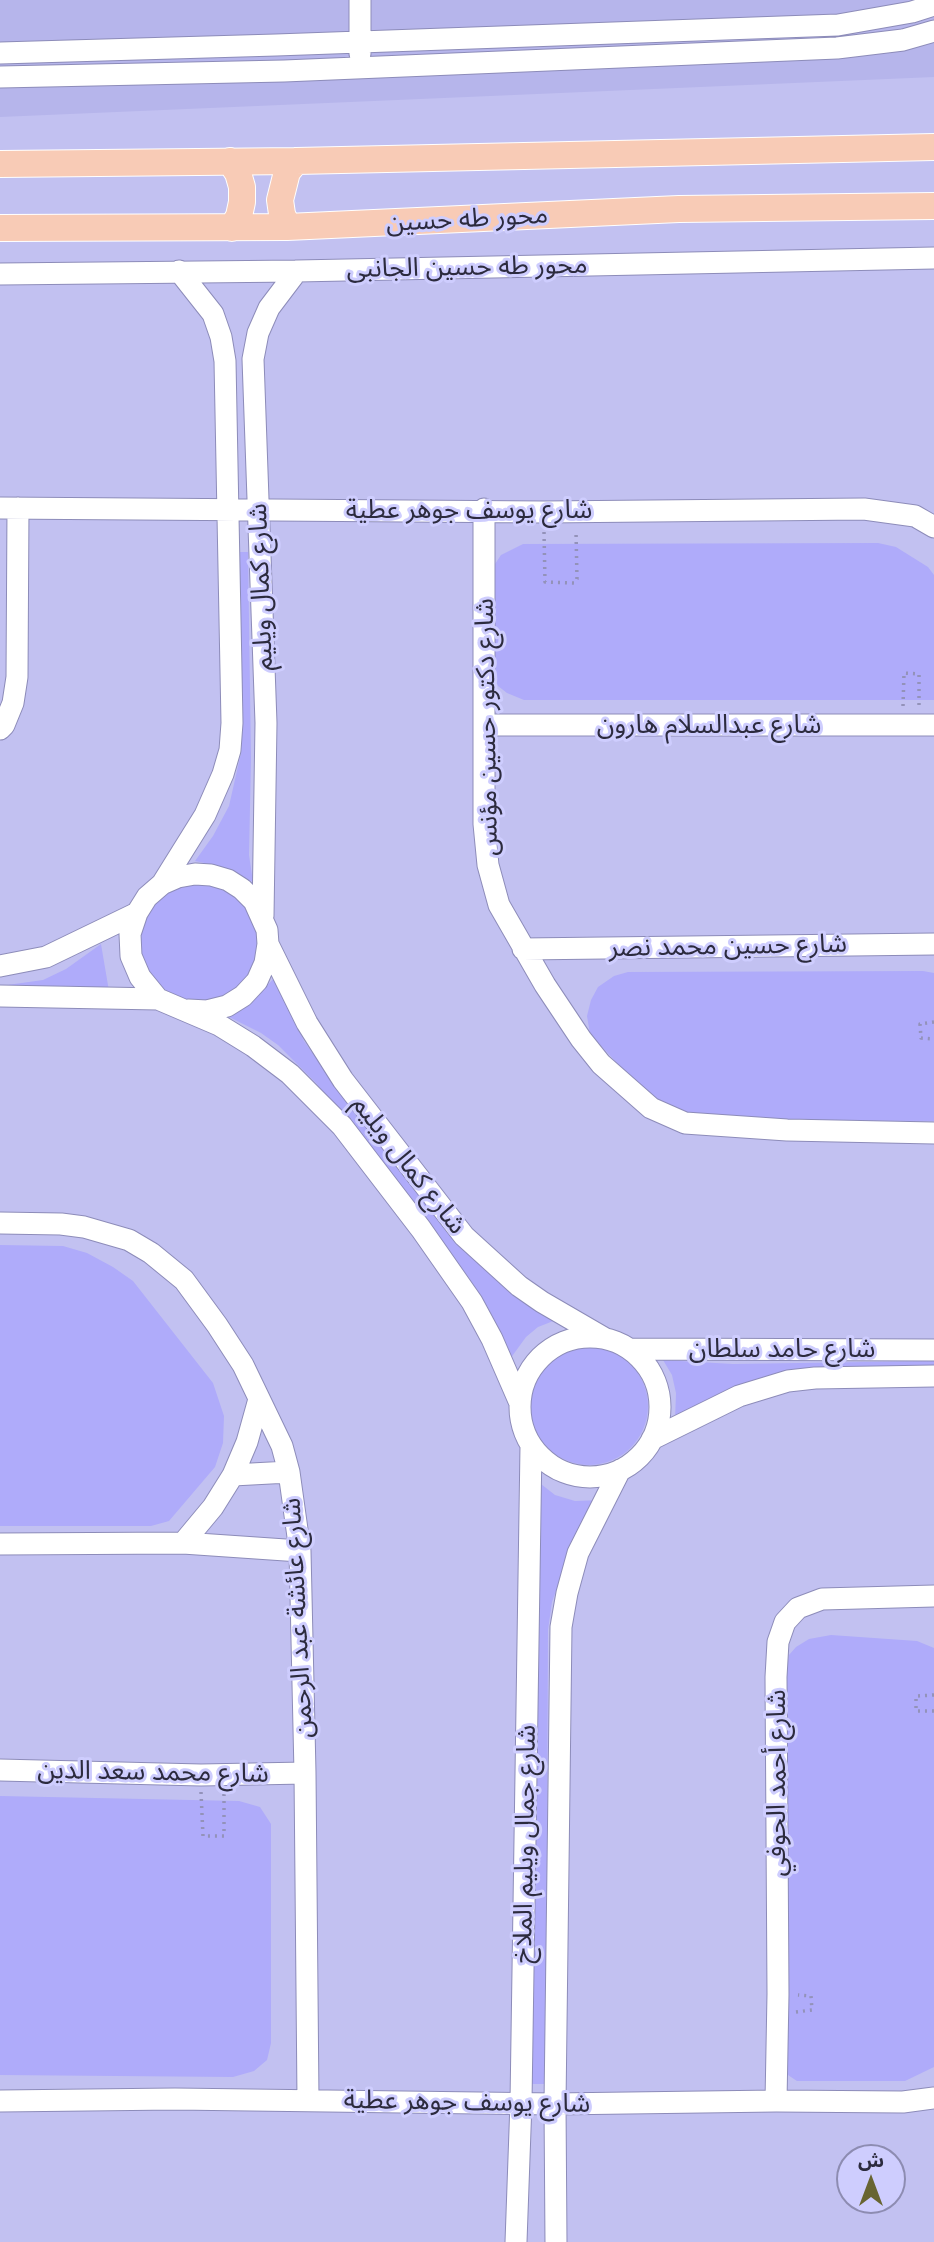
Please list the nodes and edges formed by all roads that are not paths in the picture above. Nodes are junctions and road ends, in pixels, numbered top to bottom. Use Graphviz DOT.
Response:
graph roads {
  1 [pos="360,0"];
  2 [pos="934,5"];
  3 [pos="934,31"];
  4 [pos="360,41"];
  5 [pos="84,50"];
  6 [pos="0,52"];
  7 [pos="360,66"];
  8 [pos="85,75"];
  9 [pos="0,77"];
  10 [pos="934,146"];
  11 [pos="230,161"];
  12 [pos="296,161"];
  13 [pos="0,164"];
  14 [pos="934,206"];
  15 [pos="287,227"];
  16 [pos="0,228"];
  17 [pos="232,228"];
  18 [pos="934,258"];
  19 [pos="179,271"];
  20 [pos="298,271"];
  21 [pos="0,274"];
  22 [pos="9,508"];
  23 [pos="228,509"];
  24 [pos="258,509"];
  25 [pos="484,509"];
  26 [pos="934,527"];
  27 [pos="919,725"];
  28 [pos="485,726"];
  29 [pos="0,729"];
  30 [pos="162,884"];
  31 [pos="136,913"];
  32 [pos="263,916"];
  33 [pos="934,943"];
  34 [pos="268,944"];
  35 [pos="523,949"];
  36 [pos="0,966"];
  37 [pos="0,996"];
  38 [pos="158,999"];
  39 [pos="188,1010"];
  40 [pos="934,1133"];
  41 [pos="0,1223"];
  42 [pos="604,1338"];
  43 [pos="928,1347"];
  44 [pos="631,1349"];
  45 [pos="934,1377"];
  46 [pos="259,1399"];
  47 [pos="519,1401"];
  48 [pos="652,1439"];
  49 [pos="531,1446"];
  50 [pos="620,1470"];
  51 [pos="289,1472"];
  52 [pos="233,1475"];
  53 [pos="183,1544"];
  54 [pos="0,1545"];
  55 [pos="300,1551"];
  56 [pos="934,1596"];
  57 [pos="0,1770"];
  58 [pos="306,1773"];
  59 [pos="934,2098"];
  60 [pos="308,2100"];
  61 [pos="0,2101"];
  62 [pos="776,2101"];
  63 [pos="521,2102"];
  64 [pos="555,2104"];
  65 [pos="516,2242"];
  66 [pos="556,2242"];
  1 -- 4 [label="street"];
  2 -- 4 [label="street"];
  3 -- 7 [label="street"];
  4 -- 5 [label="street"];
  4 -- 7 [label="street"];
  5 -- 6 [label="street"];
  5 -- 8 [label="street"];
  7 -- 8 [label="street"];
  8 -- 9 [label="street"];
  10 -- 12 [label="main road"];
  11 -- 12 [label="main road"];
  11 -- 13 [label="main road"];
  11 -- 17 [label="main road"];
  12 -- 15 [label="main road"];
  14 -- 15 [label="main road, محور طه حسين"];
  15 -- 17 [label="main road, محور طه حسين"];
  16 -- 17 [label="main road, محور طه حسين"];
  18 -- 20 [label="street, محور طه حسين الجانبى"];
  19 -- 20 [label="street, محور طه حسين الجانبى"];
  19 -- 21 [label="street, محور طه حسين الجانبى"];
  19 -- 23 [label="street, شارع كمال ويليم"];
  20 -- 24 [label="street, شارع كمال ويليم"];
  22 -- 23 [label="street, شارع يوسف جوهر عطية"];
  22 -- 29 [label="street"];
  23 -- 24 [label="street, شارع يوسف جوهر عطية"];
  23 -- 30 [label="street, شارع كمال ويليم"];
  24 -- 25 [label="street, شارع يوسف جوهر عطية"];
  24 -- 32 [label="street, شارع كمال ويليم"];
  25 -- 26 [label="street, شارع يوسف جوهر عطية"];
  25 -- 28 [label="street, شارع دكتور حسين مؤنس"];
  27 -- 28 [label="street, شارع عبدالسلام هارون"];
  28 -- 35 [label="street, شارع دكتور حسين مؤنس"];
  30 -- 31 [label="street"];
  30 -- 32 [label="street"];
  31 -- 36 [label="street"];
  31 -- 38 [label="street"];
  32 -- 34 [label="street"];
  33 -- 35 [label="street, شارع حسين محمد نصر"];
  34 -- 39 [label="street"];
  34 -- 42 [label="street, شارع كمال ويليم"];
  35 -- 40 [label="street, شارع دكتور حسين مؤنس"];
  37 -- 38 [label="street"];
  38 -- 39 [label="street"];
  39 -- 47 [label="street, شارع كمال ويليم"];
  41 -- 46 [label="street, شارع عائشة عبد الرحمن"];
  42 -- 44 [label="street"];
  42 -- 47 [label="street"];
  43 -- 44 [label="street, شارع حامد سلطان"];
  44 -- 48 [label="street"];
  45 -- 48 [label="street, شارع حامد سلطان"];
  46 -- 51 [label="street, شارع عائشة عبد الرحمن"];
  46 -- 52 [label="street"];
  47 -- 49 [label="street"];
  48 -- 50 [label="street"];
  49 -- 50 [label="street"];
  49 -- 63 [label="street, شارع جمال ويليم الملاخ"];
  50 -- 64 [label="street, شارع جمال ويليم الملاخ"];
  51 -- 52 [label="street"];
  51 -- 55 [label="street, شارع عائشة عبد الرحمن"];
  52 -- 53 [label="street"];
  53 -- 54 [label="street"];
  53 -- 55 [label="street"];
  55 -- 58 [label="street, شارع عائشة عبد الرحمن"];
  56 -- 62 [label="street, شارع أحمد الحوفي"];
  57 -- 58 [label="street, شارع محمد سعد الدين"];
  58 -- 60 [label="street, شارع عائشة عبد الرحمن"];
  59 -- 62 [label="street, شارع يوسف جوهر عطية"];
  60 -- 61 [label="street, شارع يوسف جوهر عطية"];
  60 -- 63 [label="street, شارع يوسف جوهر عطية"];
  62 -- 64 [label="street, شارع يوسف جوهر عطية"];
  63 -- 64 [label="street, شارع يوسف جوهر عطية"];
  63 -- 65 [label="street, شارع جمال ويليم الملاخ"];
  64 -- 66 [label="street, شارع جمال ويليم الملاخ"];
}
